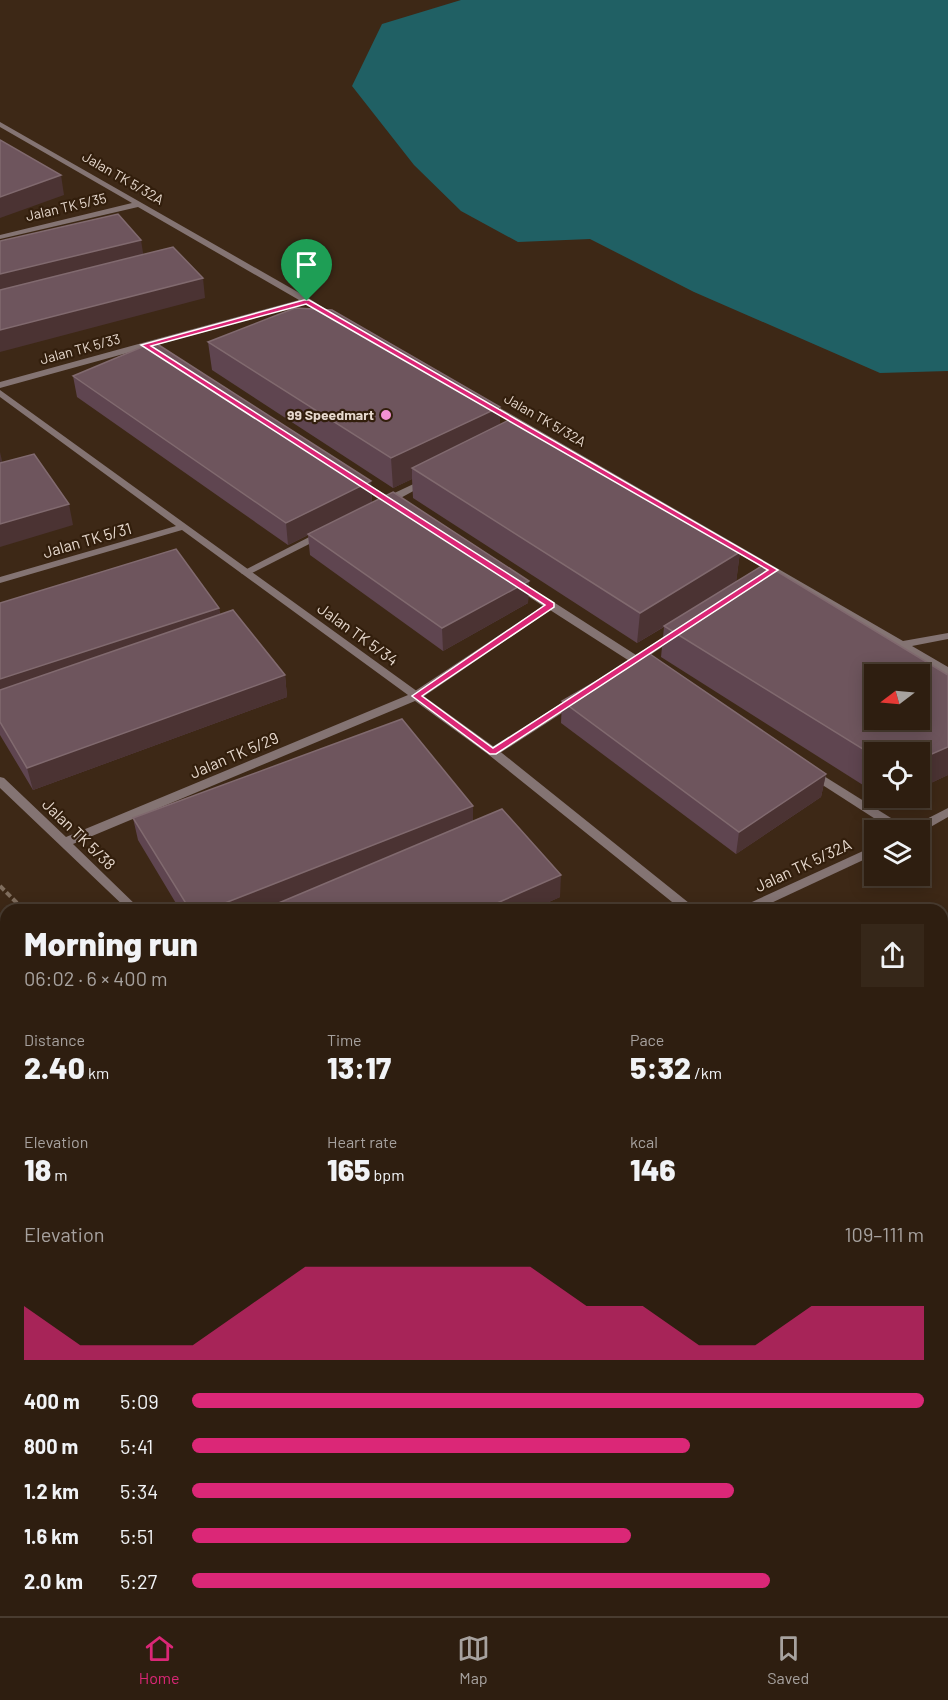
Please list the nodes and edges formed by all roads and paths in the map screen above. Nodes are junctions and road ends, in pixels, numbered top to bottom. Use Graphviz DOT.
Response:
graph roads {
  1 [pos="0,124"];
  2 [pos="139,204"];
  3 [pos="0,237"];
  4 [pos="307,301"];
  5 [pos="348,324"];
  6 [pos="145,345"];
  7 [pos="155,352"];
  8 [pos="0,385"];
  9 [pos="0,393"];
  10 [pos="480,399"];
  11 [pos="530,428"];
  12 [pos="520,434"];
  13 [pos="347,475"];
  14 [pos="438,475"];
  15 [pos="382,503"];
  16 [pos="406,513"];
  17 [pos="337,526"];
  18 [pos="183,527"];
  19 [pos="246,572"];
  20 [pos="503,574"];
  21 [pos="0,580"];
  22 [pos="551,605"];
  23 [pos="686,628"];
  24 [pos="948,636"];
  25 [pos="902,645"];
  26 [pos="631,663"];
  27 [pos="656,672"];
  28 [pos="948,672"];
  29 [pos="588,691"];
  30 [pos="416,696"];
  31 [pos="493,752"];
  32 [pos="804,768"];
  33 [pos="0,781"];
  34 [pos="948,812"];
  35 [pos="886,820"];
  36 [pos="930,822"];
  37 [pos="64,843"];
  38 [pos="864,855"];
  39 [pos="0,886"];
  40 [pos="18,904"];
  41 [pos="129,904"];
  42 [pos="683,904"];
  43 [pos="759,904"];
  1 -- 2 [label="street, Jalan TK 5/32A"];
  2 -- 3 [label="street, Jalan TK 5/35"];
  2 -- 4 [label="street, Jalan TK 5/32A"];
  4 -- 5 [label="street, Jalan TK 5/32A"];
  4 -- 6 [label="street, Jalan TK 5/33"];
  6 -- 7 [label="street"];
  6 -- 8 [label="street, Jalan TK 5/33"];
  9 -- 18 [label="street, Jalan TK 5/34"];
  10 -- 11 [label="street, Jalan TK 5/32A"];
  11 -- 12 [label="street"];
  11 -- 25 [label="street, Jalan TK 5/32A"];
  13 -- 15 [label="street"];
  14 -- 15 [label="street"];
  15 -- 16 [label="street"];
  17 -- 19 [label="street"];
  18 -- 19 [label="street, Jalan TK 5/34"];
  18 -- 21 [label="street, Jalan TK 5/31"];
  19 -- 30 [label="street, Jalan TK 5/34"];
  20 -- 22 [label="street"];
  22 -- 26 [label="street"];
  22 -- 30 [label="street, Jalan TK 5/29"];
  23 -- 26 [label="street"];
  24 -- 25 [label="street"];
  25 -- 28 [label="street, Jalan TK 5/32A"];
  26 -- 27 [label="street"];
  29 -- 31 [label="street"];
  30 -- 31 [label="street, Jalan TK 5/34"];
  30 -- 37 [label="street, Jalan TK 5/29"];
  31 -- 42 [label="street, Jalan TK 5/34"];
  32 -- 35 [label="street"];
  33 -- 37 [label="street, Jalan TK 5/38"];
  34 -- 36 [label="street"];
  37 -- 41 [label="street, Jalan TK 5/38"];
  38 -- 43 [label="street, Jalan TK 5/32A"];
  39 -- 40 [label="path"];
}
